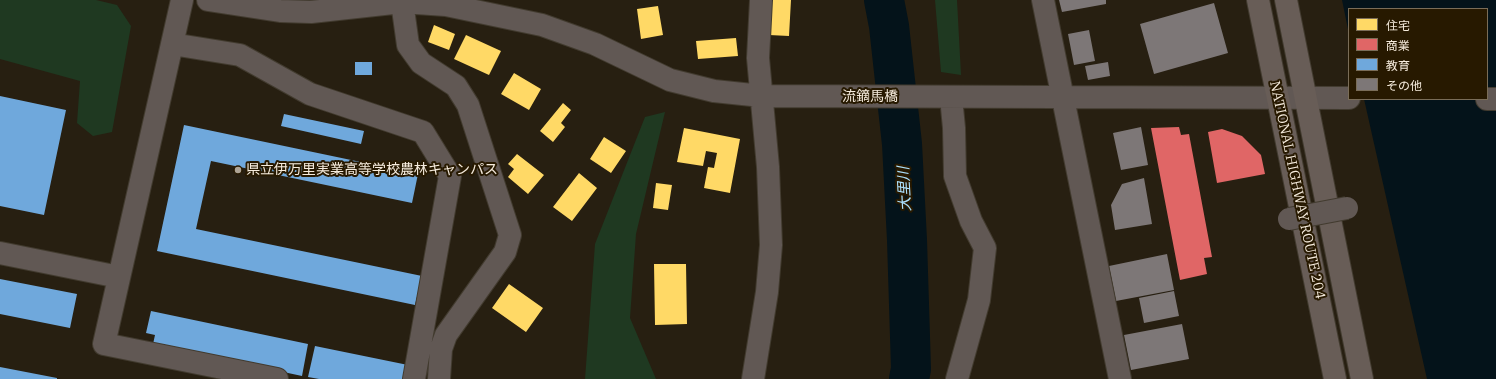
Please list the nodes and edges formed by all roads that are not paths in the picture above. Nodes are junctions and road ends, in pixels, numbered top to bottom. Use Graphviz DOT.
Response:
graph roads {
  1 [pos="182,0"];
  2 [pos="208,0"];
  3 [pos="761,0"];
  4 [pos="1044,0"];
  5 [pos="1258,0"];
  6 [pos="1286,0"];
  7 [pos="402,2"];
  8 [pos="172,44"];
  9 [pos="762,96"];
  10 [pos="941,97"];
  11 [pos="1064,97"];
  12 [pos="1278,98"];
  13 [pos="1305,98"];
  14 [pos="1348,98"];
  15 [pos="1347,208"];
  16 [pos="1289,219"];
  17 [pos="0,252"];
  18 [pos="119,277"];
  19 [pos="277,379"];
  20 [pos="414,379"];
  21 [pos="438,379"];
  22 [pos="754,379"];
  23 [pos="957,379"];
  24 [pos="1120,379"];
  25 [pos="1335,379"];
  26 [pos="1362,379"];
  1 -- 8 [label="street"];
  2 -- 7 [label="street, 流鏑馬橋"];
  3 -- 9 [label="street"];
  4 -- 11 [label="street"];
  5 -- 12 [label="highway, NATIONAL HIGHWAY ROUTE 204"];
  6 -- 13 [label="highway, NATIONAL HIGHWAY ROUTE 204"];
  7 -- 9 [label="street, 流鏑馬橋"];
  7 -- 21 [label="street"];
  8 -- 18 [label="street"];
  8 -- 20 [label="street"];
  9 -- 10 [label="street, 流鏑馬橋"];
  9 -- 22 [label="street"];
  10 -- 11 [label="street, 流鏑馬橋"];
  10 -- 23 [label="street"];
  11 -- 12 [label="street, 流鏑馬橋"];
  11 -- 24 [label="street"];
  12 -- 13 [label="street, 流鏑馬橋"];
  12 -- 25 [label="highway, NATIONAL HIGHWAY ROUTE 204"];
  13 -- 14 [label="street, 流鏑馬橋"];
  13 -- 26 [label="highway, NATIONAL HIGHWAY ROUTE 204"];
  15 -- 16 [label="street, bridge"];
  17 -- 18 [label="street"];
  18 -- 19 [label="street"];
}
